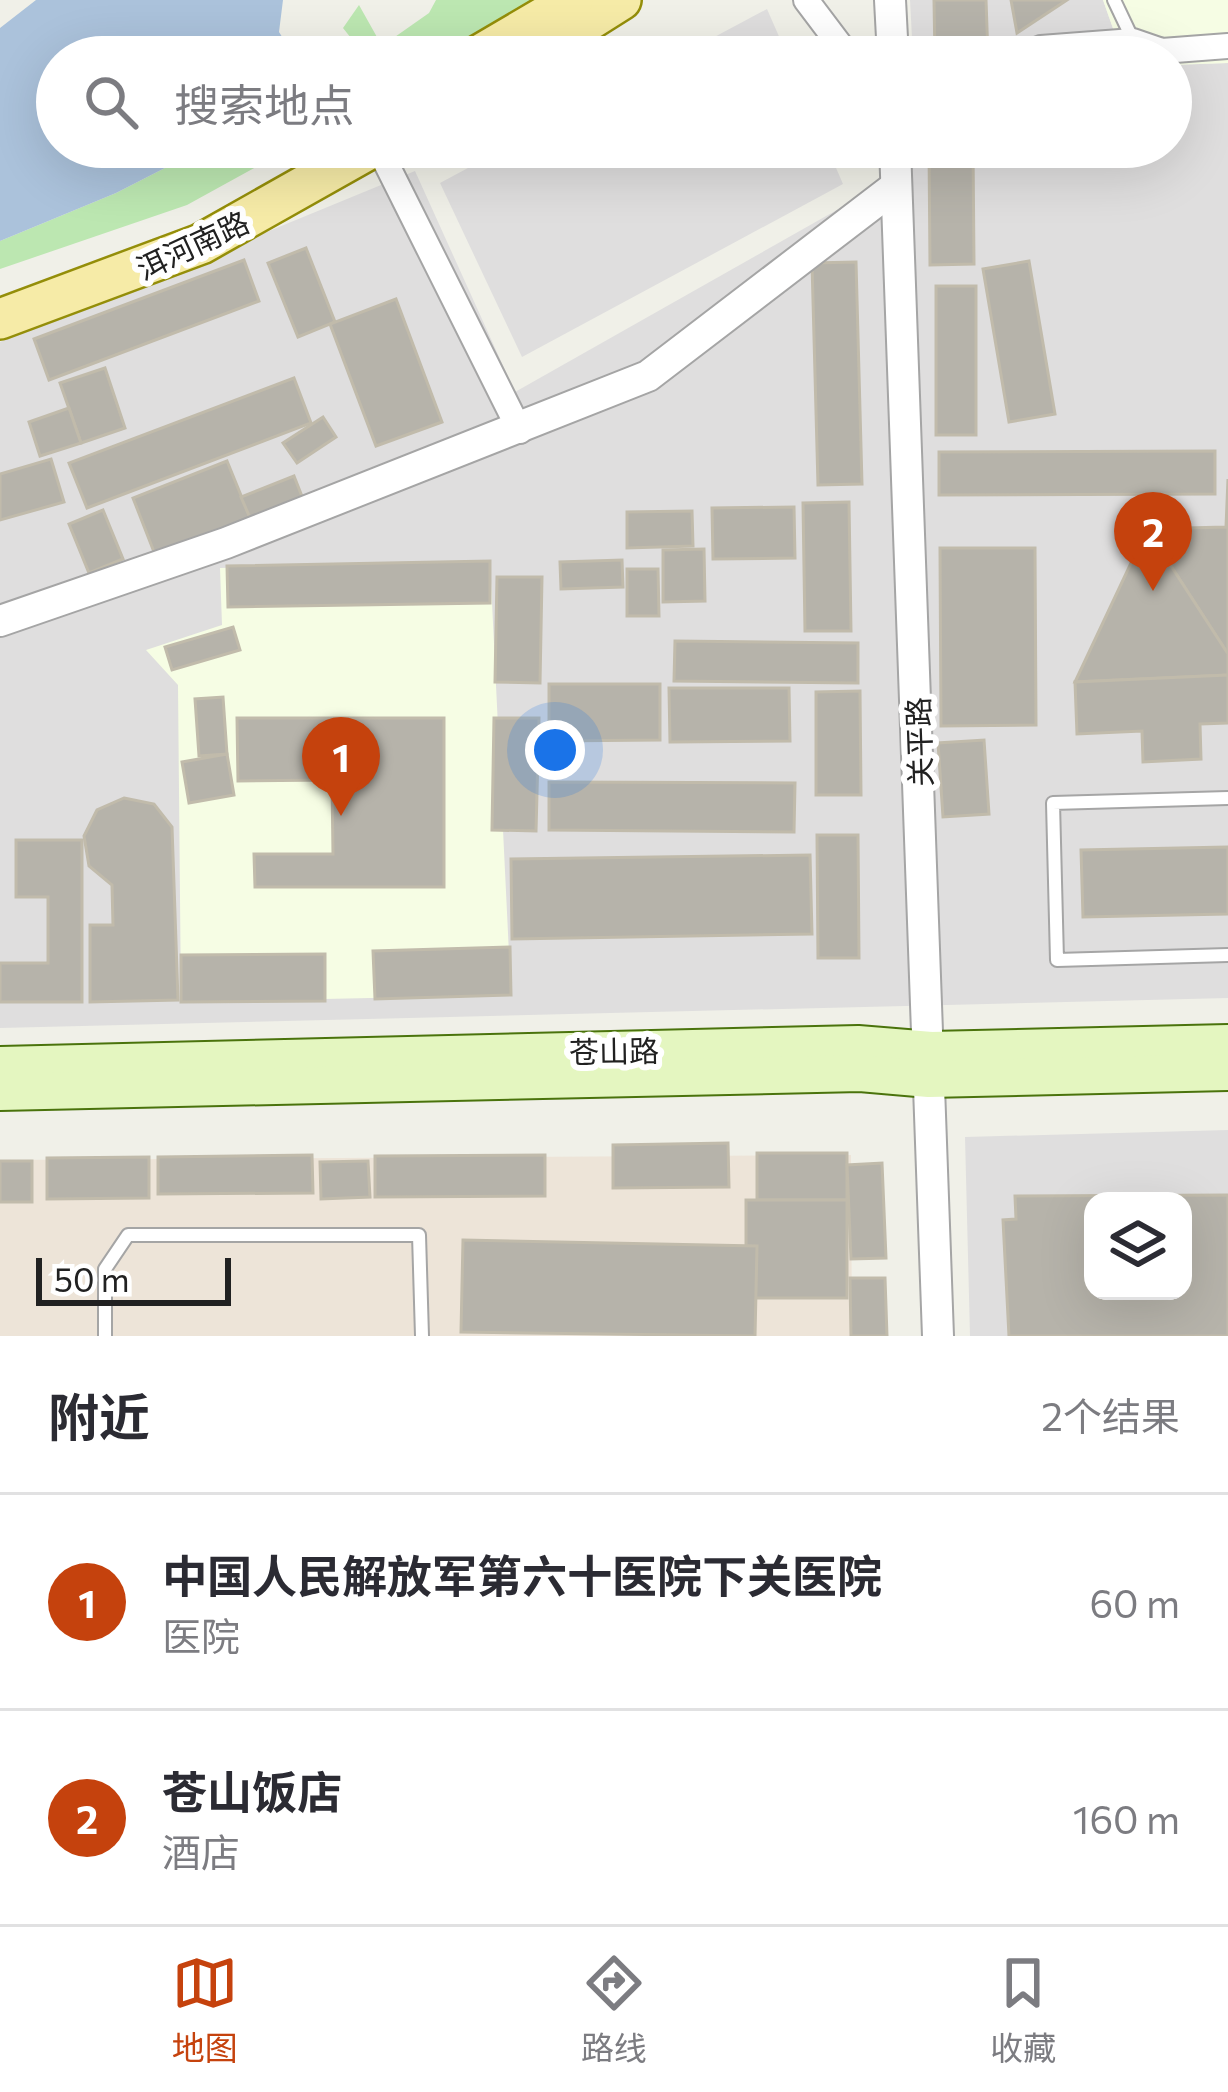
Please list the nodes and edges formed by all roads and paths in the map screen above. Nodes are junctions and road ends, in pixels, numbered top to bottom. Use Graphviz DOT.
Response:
graph roads {
  1 [pos="573,0"];
  2 [pos="621,0"];
  3 [pos="806,0"];
  4 [pos="890,0"];
  5 [pos="1114,0"];
  6 [pos="512,36"];
  7 [pos="564,36"];
  8 [pos="833,36"];
  9 [pos="892,36"];
  10 [pos="1131,36"];
  11 [pos="1228,46"];
  12 [pos="1192,49"];
  13 [pos="282,168"];
  14 [pos="338,168"];
  15 [pos="387,168"];
  16 [pos="896,168"];
  17 [pos="896,188"];
  18 [pos="0,291"];
  19 [pos="0,320"];
  20 [pos="520,431"];
  21 [pos="0,621"];
  22 [pos="1228,798"];
  23 [pos="1228,956"];
  24 [pos="1228,1043"];
  25 [pos="0,1065"];
  26 [pos="930,1065"];
  27 [pos="1228,1072"];
  28 [pos="0,1092"];
  29 [pos="105,1336"];
  30 [pos="422,1336"];
  31 [pos="938,1336"];
  1 -- 6 [label="main road"];
  2 -- 7 [label="main road"];
  3 -- 8 [label="street"];
  4 -- 9 [label="street"];
  5 -- 10 [label="lane"];
  11 -- 12 [label="street"];
  13 -- 18 [label="main road, 洱河南路"];
  14 -- 19 [label="main road, 洱河南路"];
  15 -- 20 [label="street"];
  16 -- 17 [label="street, 关平路"];
  17 -- 20 [label="street"];
  17 -- 26 [label="street, 关平路"];
  20 -- 21 [label="street"];
  22 -- 23 [label="lane"];
  24 -- 26 [label="main road, 苍山路"];
  25 -- 26 [label="main road, 苍山路"];
  26 -- 27 [label="main road, 苍山路"];
  26 -- 28 [label="main road, 苍山路"];
  26 -- 31 [label="street, 关平路"];
  29 -- 30 [label="lane"];
}
